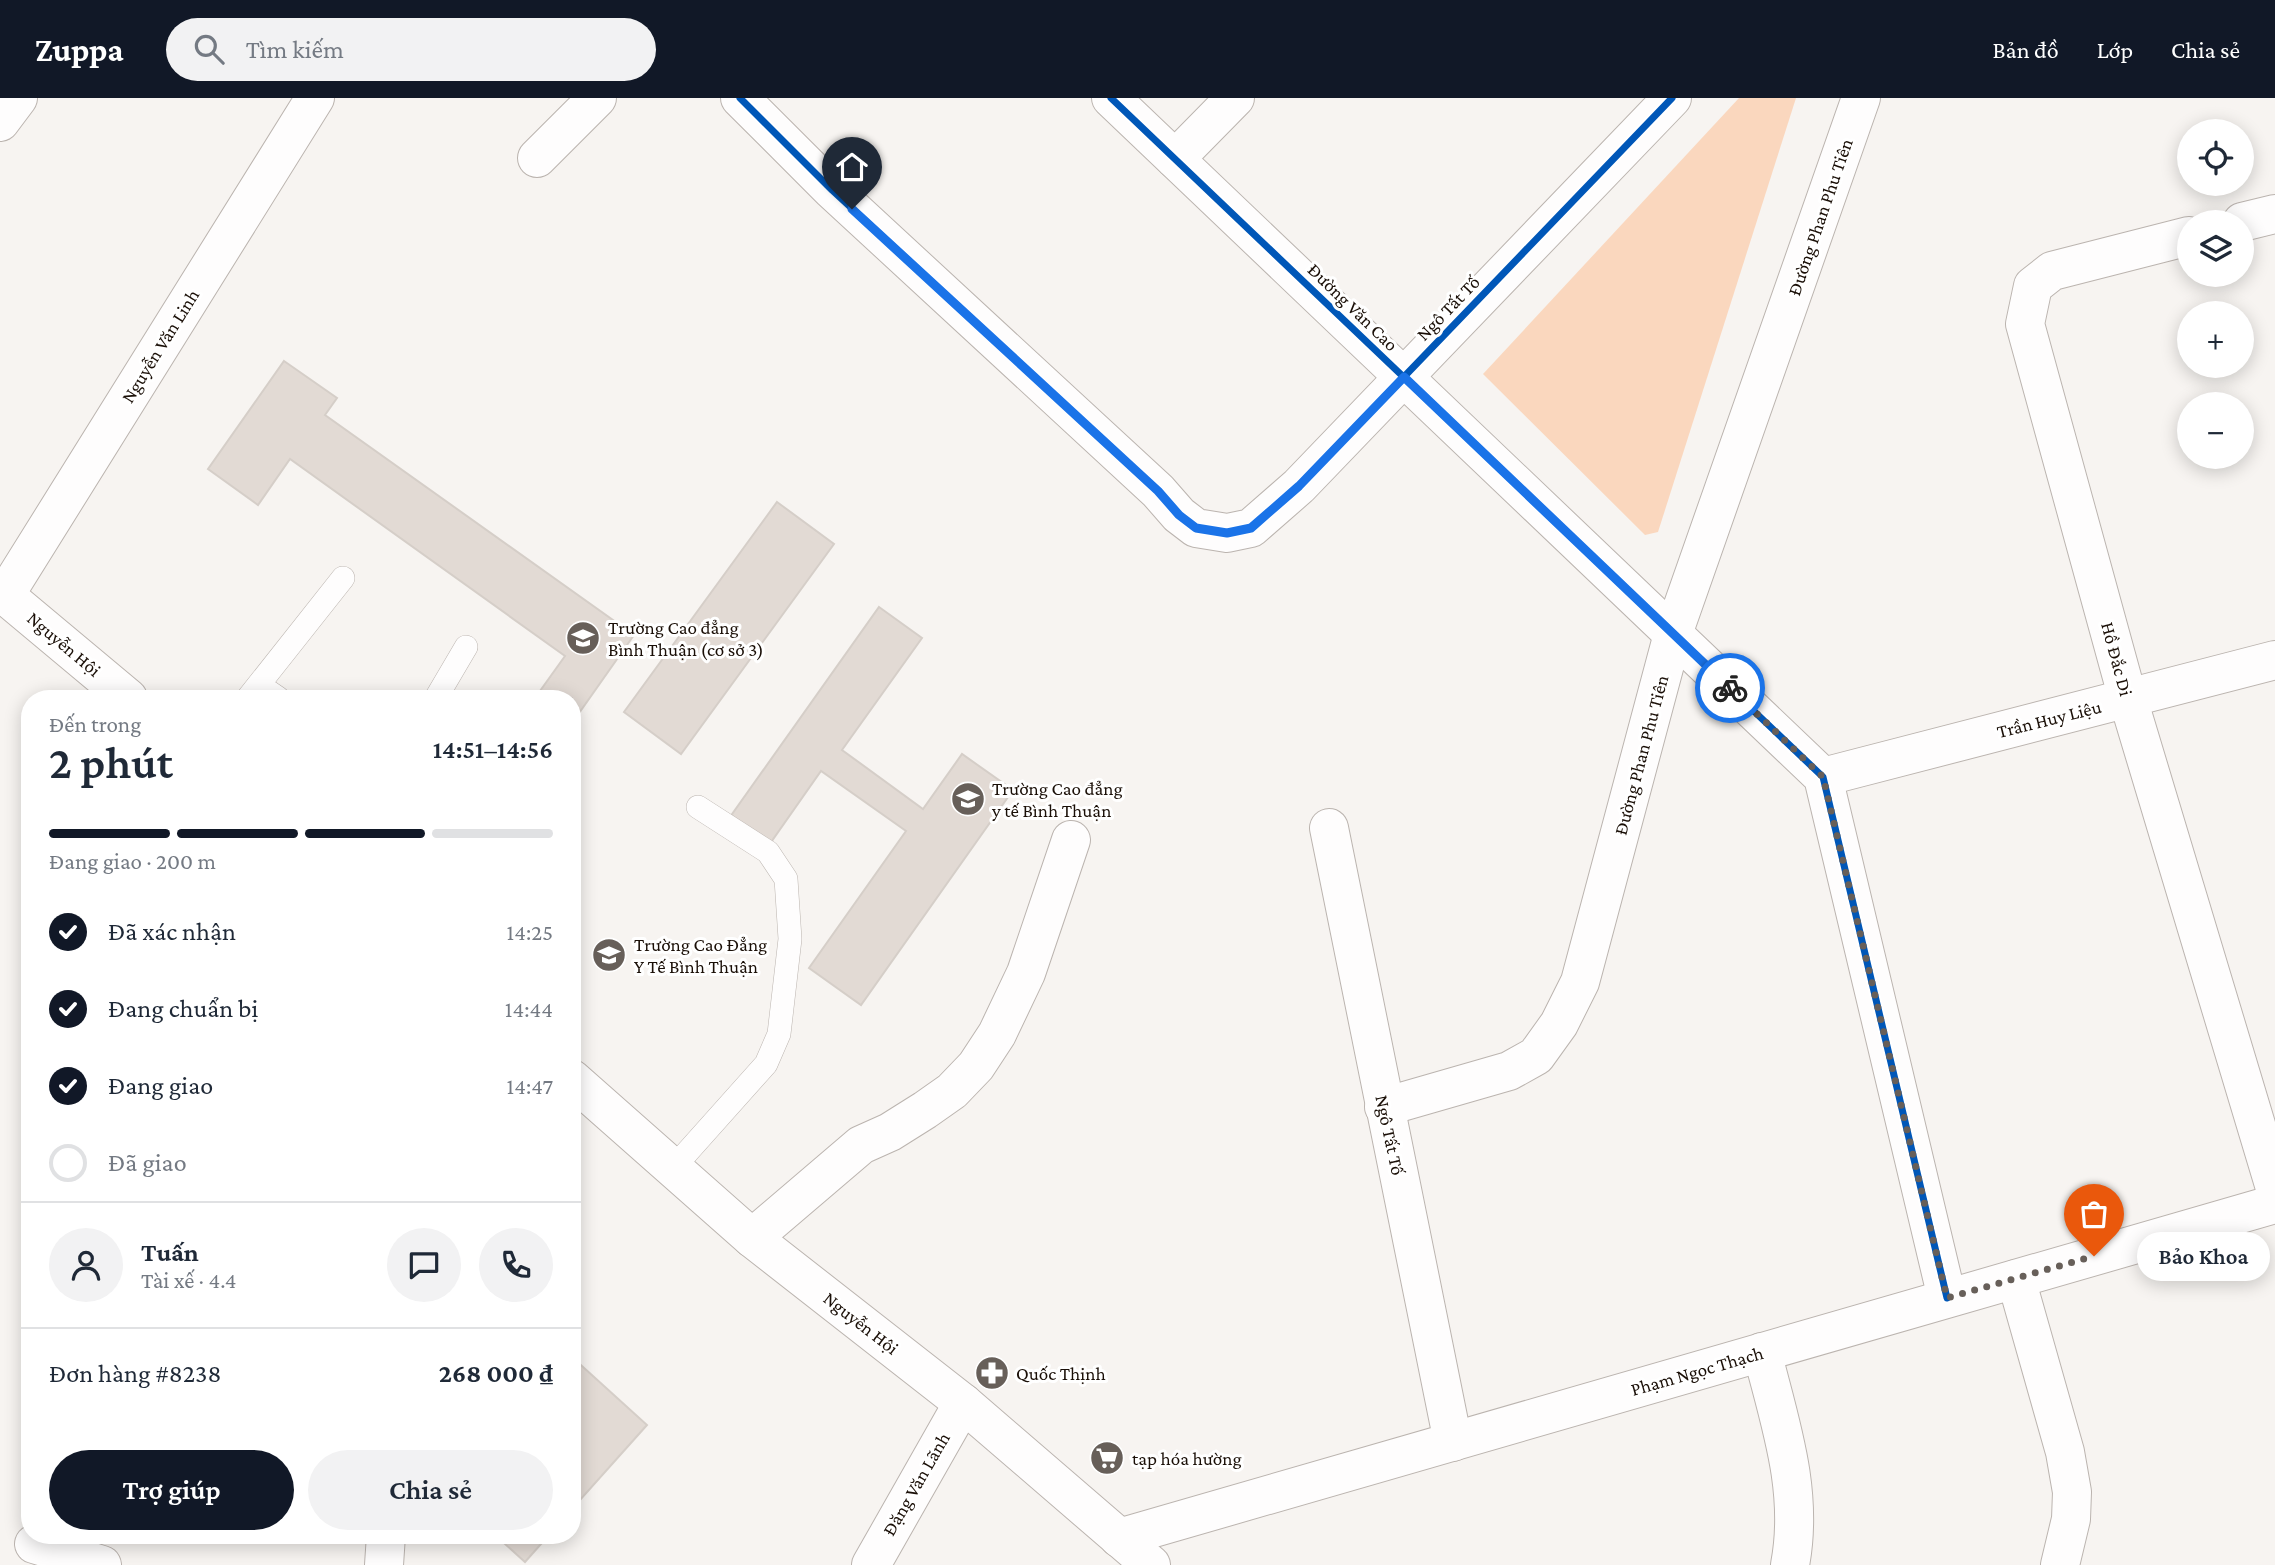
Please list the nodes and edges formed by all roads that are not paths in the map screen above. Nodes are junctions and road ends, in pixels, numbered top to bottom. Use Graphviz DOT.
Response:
graph roads {
  1 [pos="18,98"];
  2 [pos="315,98"];
  3 [pos="597,98"];
  4 [pos="740,98"];
  5 [pos="1111,98"];
  6 [pos="1235,98"];
  7 [pos="1672,98"];
  8 [pos="1861,98"];
  9 [pos="0,122"];
  10 [pos="537,158"];
  11 [pos="1175,159"];
  12 [pos="2275,214"];
  13 [pos="2254,219"];
  14 [pos="2177,239"];
  15 [pos="1404,377"];
  16 [pos="343,578"];
  17 [pos="2,593"];
  18 [pos="1673,634"];
  19 [pos="466,647"];
  20 [pos="2275,660"];
  21 [pos="118,690"];
  22 [pos="255,690"];
  23 [pos="441,690"];
  24 [pos="2128,699"];
  25 [pos="1823,777"];
  26 [pos="698,807"];
  27 [pos="1329,828"];
  28 [pos="1071,840"];
  29 [pos="581,1087"];
  30 [pos="1384,1107"];
  31 [pos="674,1167"];
  32 [pos="2275,1188"];
  33 [pos="2275,1204"];
  34 [pos="752,1238"];
  35 [pos="2017,1279"];
  36 [pos="1947,1298"];
  37 [pos="1762,1352"];
  38 [pos="963,1403"];
  39 [pos="1453,1442"];
  40 [pos="1119,1538"];
  41 [pos="34,1544"];
  42 [pos="385,1544"];
  43 [pos="102,1565"];
  44 [pos="384,1565"];
  45 [pos="870,1565"];
  46 [pos="1151,1565"];
  47 [pos="1790,1565"];
  48 [pos="2060,1565"];
  1 -- 9 [label="street"];
  2 -- 17 [label="street, Nguyễn Văn Linh"];
  3 -- 10 [label="street"];
  4 -- 15 [label="street, Ngô Tất Tố"];
  5 -- 11 [label="street, Đường Văn Cao"];
  6 -- 11 [label="street"];
  7 -- 15 [label="street, Ngô Tất Tố"];
  8 -- 18 [label="street, Đường Phan Phu Tiên"];
  11 -- 15 [label="street, Đường Văn Cao"];
  12 -- 13 [label="street"];
  14 -- 24 [label="street, Hồ Đắc Di"];
  15 -- 18 [label="street, Đường Văn Cao"];
  16 -- 22 [label="lane"];
  17 -- 21 [label="street, Nguyễn Hội"];
  18 -- 25 [label="street, Đường Văn Cao"];
  18 -- 30 [label="street, Đường Phan Phu Tiên"];
  19 -- 23 [label="lane"];
  20 -- 24 [label="street, Trần Huy Liệu"];
  24 -- 25 [label="street, Trần Huy Liệu"];
  24 -- 32 [label="street, Hồ Đắc Di"];
  25 -- 36 [label="street"];
  26 -- 31 [label="lane"];
  27 -- 30 [label="street, Ngô Tất Tố"];
  28 -- 34 [label="street"];
  29 -- 31 [label="street, Nguyễn Hội"];
  30 -- 39 [label="street, Ngô Tất Tố"];
  31 -- 34 [label="street, Nguyễn Hội"];
  33 -- 35 [label="street, Phạm Ngọc Thạch"];
  34 -- 38 [label="street, Nguyễn Hội"];
  35 -- 36 [label="street, Phạm Ngọc Thạch"];
  35 -- 48 [label="street"];
  36 -- 37 [label="street, Phạm Ngọc Thạch"];
  37 -- 39 [label="street, Phạm Ngọc Thạch"];
  37 -- 47 [label="street"];
  38 -- 40 [label="street, Nguyễn Hội"];
  38 -- 45 [label="street, Đặng Văn Lãnh"];
  39 -- 40 [label="street, Phạm Ngọc Thạch"];
  40 -- 46 [label="street, Nguyễn Hội"];
  41 -- 43 [label="street"];
  42 -- 44 [label="street"];
}
